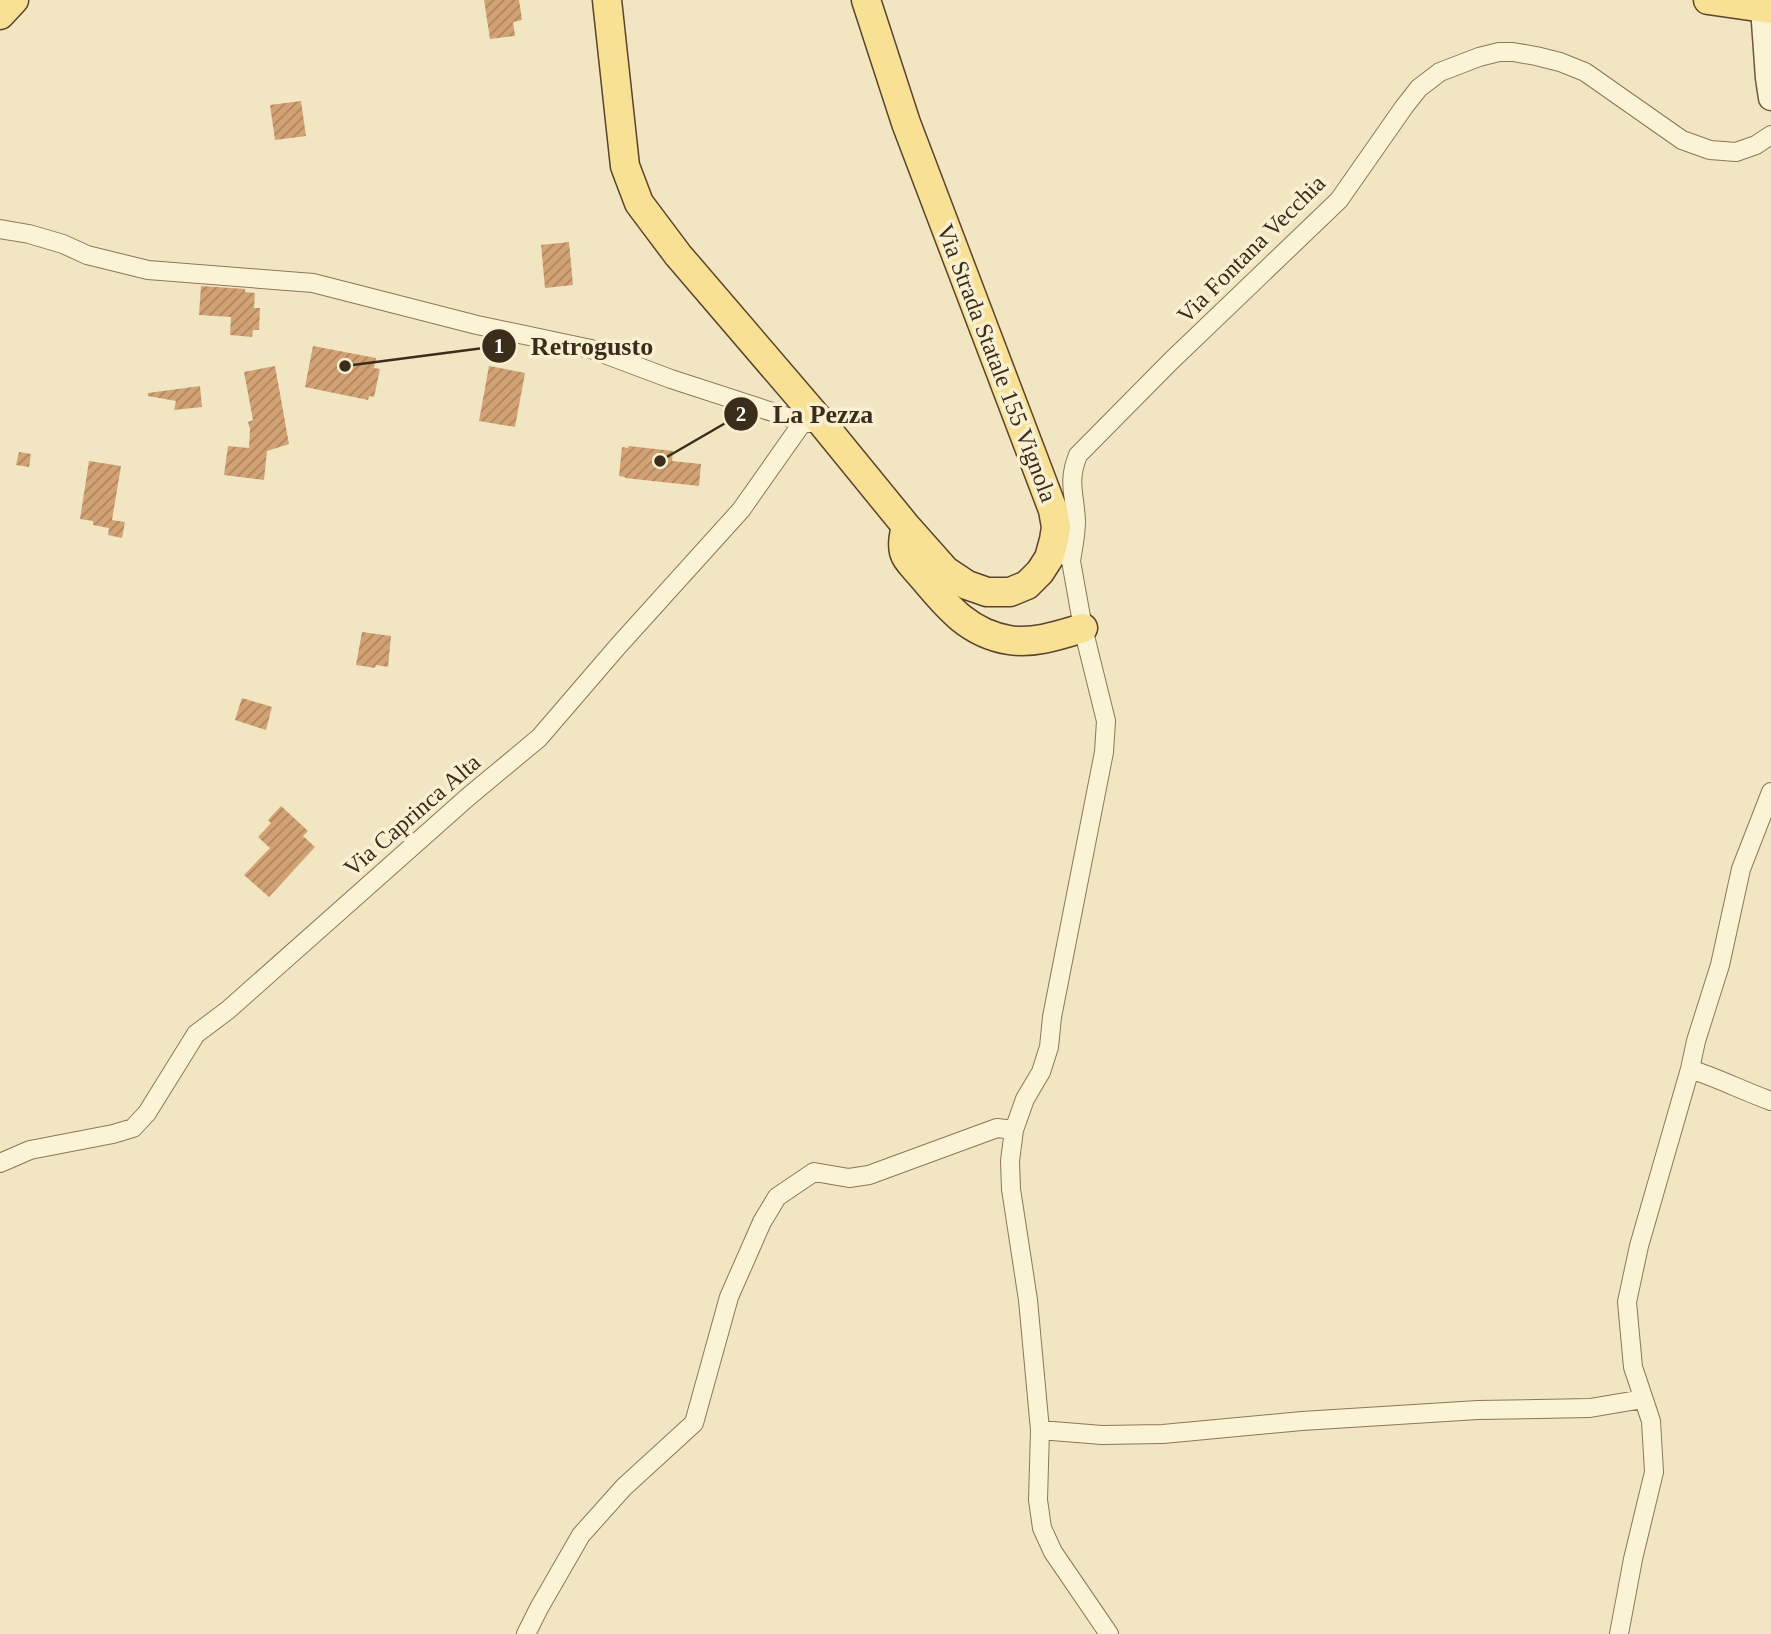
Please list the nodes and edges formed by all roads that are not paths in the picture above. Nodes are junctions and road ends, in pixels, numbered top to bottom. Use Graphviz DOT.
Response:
graph roads {
  1 [pos="14,0"];
  2 [pos="607,0"];
  3 [pos="866,0"];
  4 [pos="1708,0"];
  5 [pos="1767,9"];
  6 [pos="0,15"];
  7 [pos="1771,98"];
  8 [pos="1771,135"];
  9 [pos="0,229"];
  10 [pos="813,422"];
  11 [pos="906,526"];
  12 [pos="1063,550"];
  13 [pos="1083,628"];
  14 [pos="1771,792"];
  15 [pos="1690,1069"];
  16 [pos="1771,1101"];
  17 [pos="1014,1130"];
  18 [pos="0,1163"];
  19 [pos="1643,1399"];
  20 [pos="1040,1430"];
  21 [pos="526,1634"];
  22 [pos="1109,1634"];
  23 [pos="1619,1634"];
  1 -- 6 [label="main road"];
  2 -- 10 [label="main road, Via Strada Statale 155 Vignola"];
  3 -- 12 [label="main road, Via Strada Statale 155 Vignola"];
  4 -- 5 [label="main road"];
  5 -- 7 [label="main road"];
  8 -- 12 [label="street, Via Fontana Vecchia"];
  9 -- 10 [label="street"];
  10 -- 11 [label="main road, Via Strada Statale 155 Vignola"];
  10 -- 18 [label="street, Via Caprinca Alta"];
  11 -- 12 [label="main road, Via Strada Statale 155 Vignola"];
  11 -- 13 [label="main road"];
  12 -- 13 [label="street, Via Fontana Vecchia"];
  13 -- 17 [label="street, Via Fontana Vecchia"];
  14 -- 15 [label="street"];
  15 -- 16 [label="street"];
  15 -- 19 [label="street"];
  17 -- 20 [label="street, Via Fontana Vecchia"];
  17 -- 21 [label="street"];
  19 -- 20 [label="street"];
  19 -- 23 [label="street"];
  20 -- 22 [label="street, Via Fontana Vecchia"];
}
